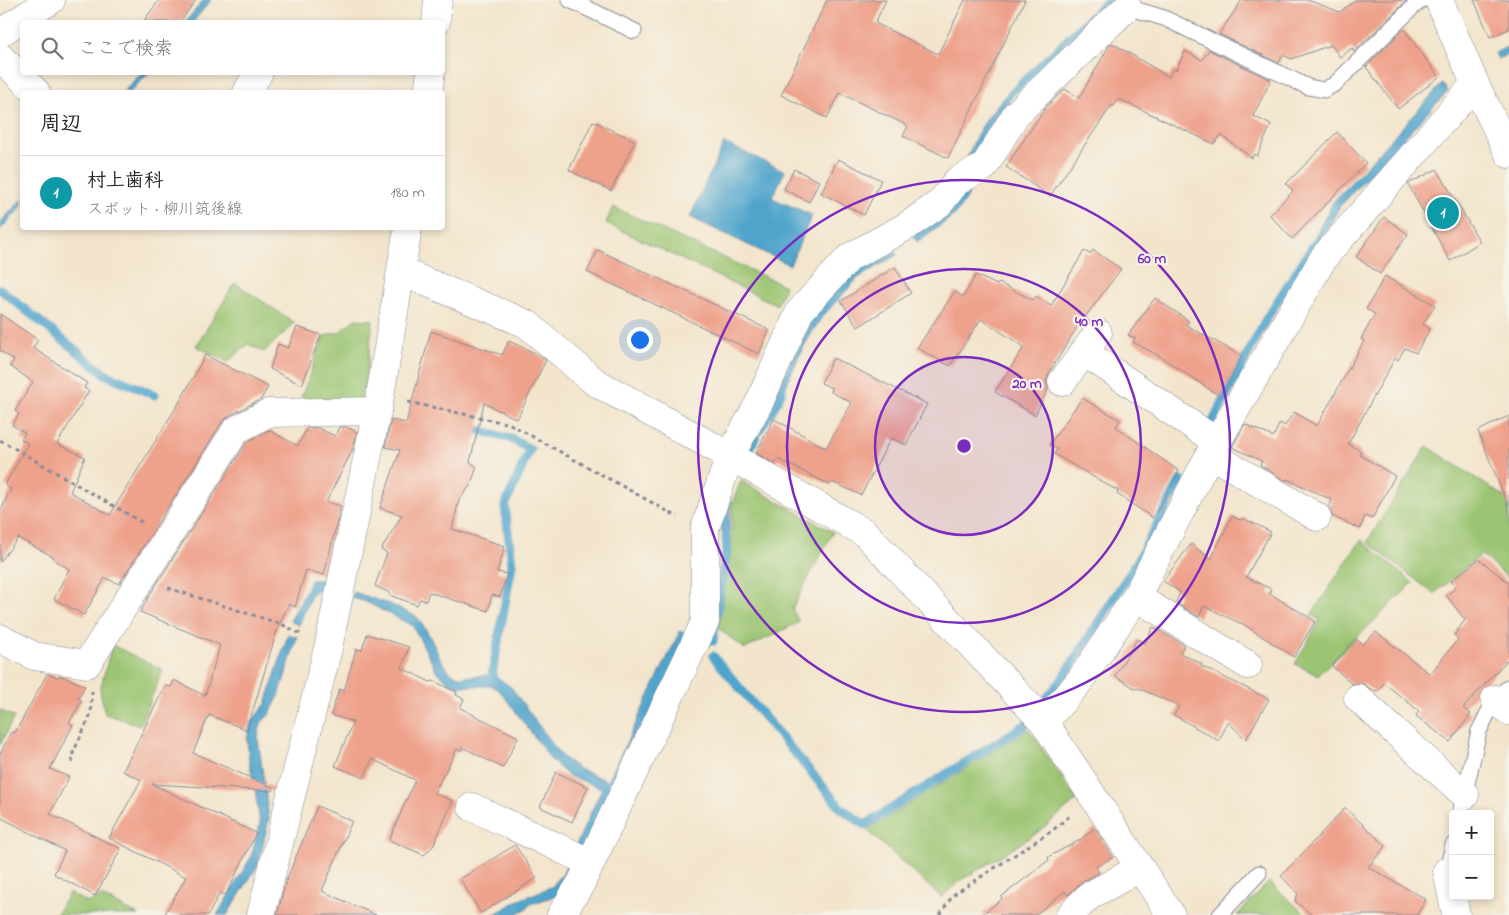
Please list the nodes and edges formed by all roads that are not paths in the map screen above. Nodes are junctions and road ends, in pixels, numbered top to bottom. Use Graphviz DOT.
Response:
graph roads {
  1 [pos="51,0"];
  2 [pos="438,0"];
  3 [pos="570,0"];
  4 [pos="1422,0"];
  5 [pos="1439,0"];
  6 [pos="1127,7"];
  7 [pos="20,20"];
  8 [pos="20,20"];
  9 [pos="436,20"];
  10 [pos="634,31"];
  11 [pos="0,33"];
  12 [pos="0,57"];
  13 [pos="257,75"];
  14 [pos="431,75"];
  15 [pos="1476,84"];
  16 [pos="34,90"];
  17 [pos="248,90"];
  18 [pos="428,90"];
  19 [pos="1509,154"];
  20 [pos="408,230"];
  21 [pos="402,272"];
  22 [pos="1062,382"];
  23 [pos="379,403"];
  24 [pos="1214,448"];
  25 [pos="730,456"];
  26 [pos="1316,518"];
  27 [pos="1136,597"];
  28 [pos="0,638"];
  29 [pos="1248,665"];
  30 [pos="1358,698"];
  31 [pos="1504,699"];
  32 [pos="1044,722"];
  33 [pos="1462,804"];
  34 [pos="472,807"];
  35 [pos="1451,855"];
  36 [pos="580,858"];
  37 [pos="1140,868"];
  38 [pos="1447,871"];
  39 [pos="1259,872"];
  40 [pos="261,915"];
  41 [pos="561,915"];
  42 [pos="1070,915"];
  43 [pos="1171,915"];
  44 [pos="1220,915"];
  45 [pos="1442,915"];
  46 [pos="1456,915"];
  1 -- 7 [label="street"];
  2 -- 9 [label="street"];
  3 -- 10 [label="lane"];
  4 -- 6 [label="lane"];
  5 -- 15 [label="street"];
  6 -- 25 [label="street"];
  8 -- 11 [label="street"];
  12 -- 16 [label="street"];
  13 -- 17 [label="street"];
  14 -- 18 [label="street"];
  15 -- 19 [label="street"];
  15 -- 24 [label="street"];
  20 -- 21 [label="street"];
  21 -- 23 [label="street"];
  21 -- 25 [label="street"];
  22 -- 24 [label="street"];
  23 -- 28 [label="street"];
  23 -- 40 [label="street"];
  24 -- 26 [label="street"];
  24 -- 27 [label="street"];
  25 -- 32 [label="street"];
  25 -- 36 [label="street"];
  27 -- 29 [label="street"];
  27 -- 32 [label="street"];
  30 -- 33 [label="street"];
  31 -- 33 [label="lane"];
  32 -- 37 [label="street"];
  34 -- 36 [label="street"];
  35 -- 38 [label="lane"];
  36 -- 41 [label="street"];
  37 -- 42 [label="street"];
  37 -- 43 [label="street"];
  38 -- 45 [label="street"];
  38 -- 46 [label="street"];
  39 -- 44 [label="lane"];
}
